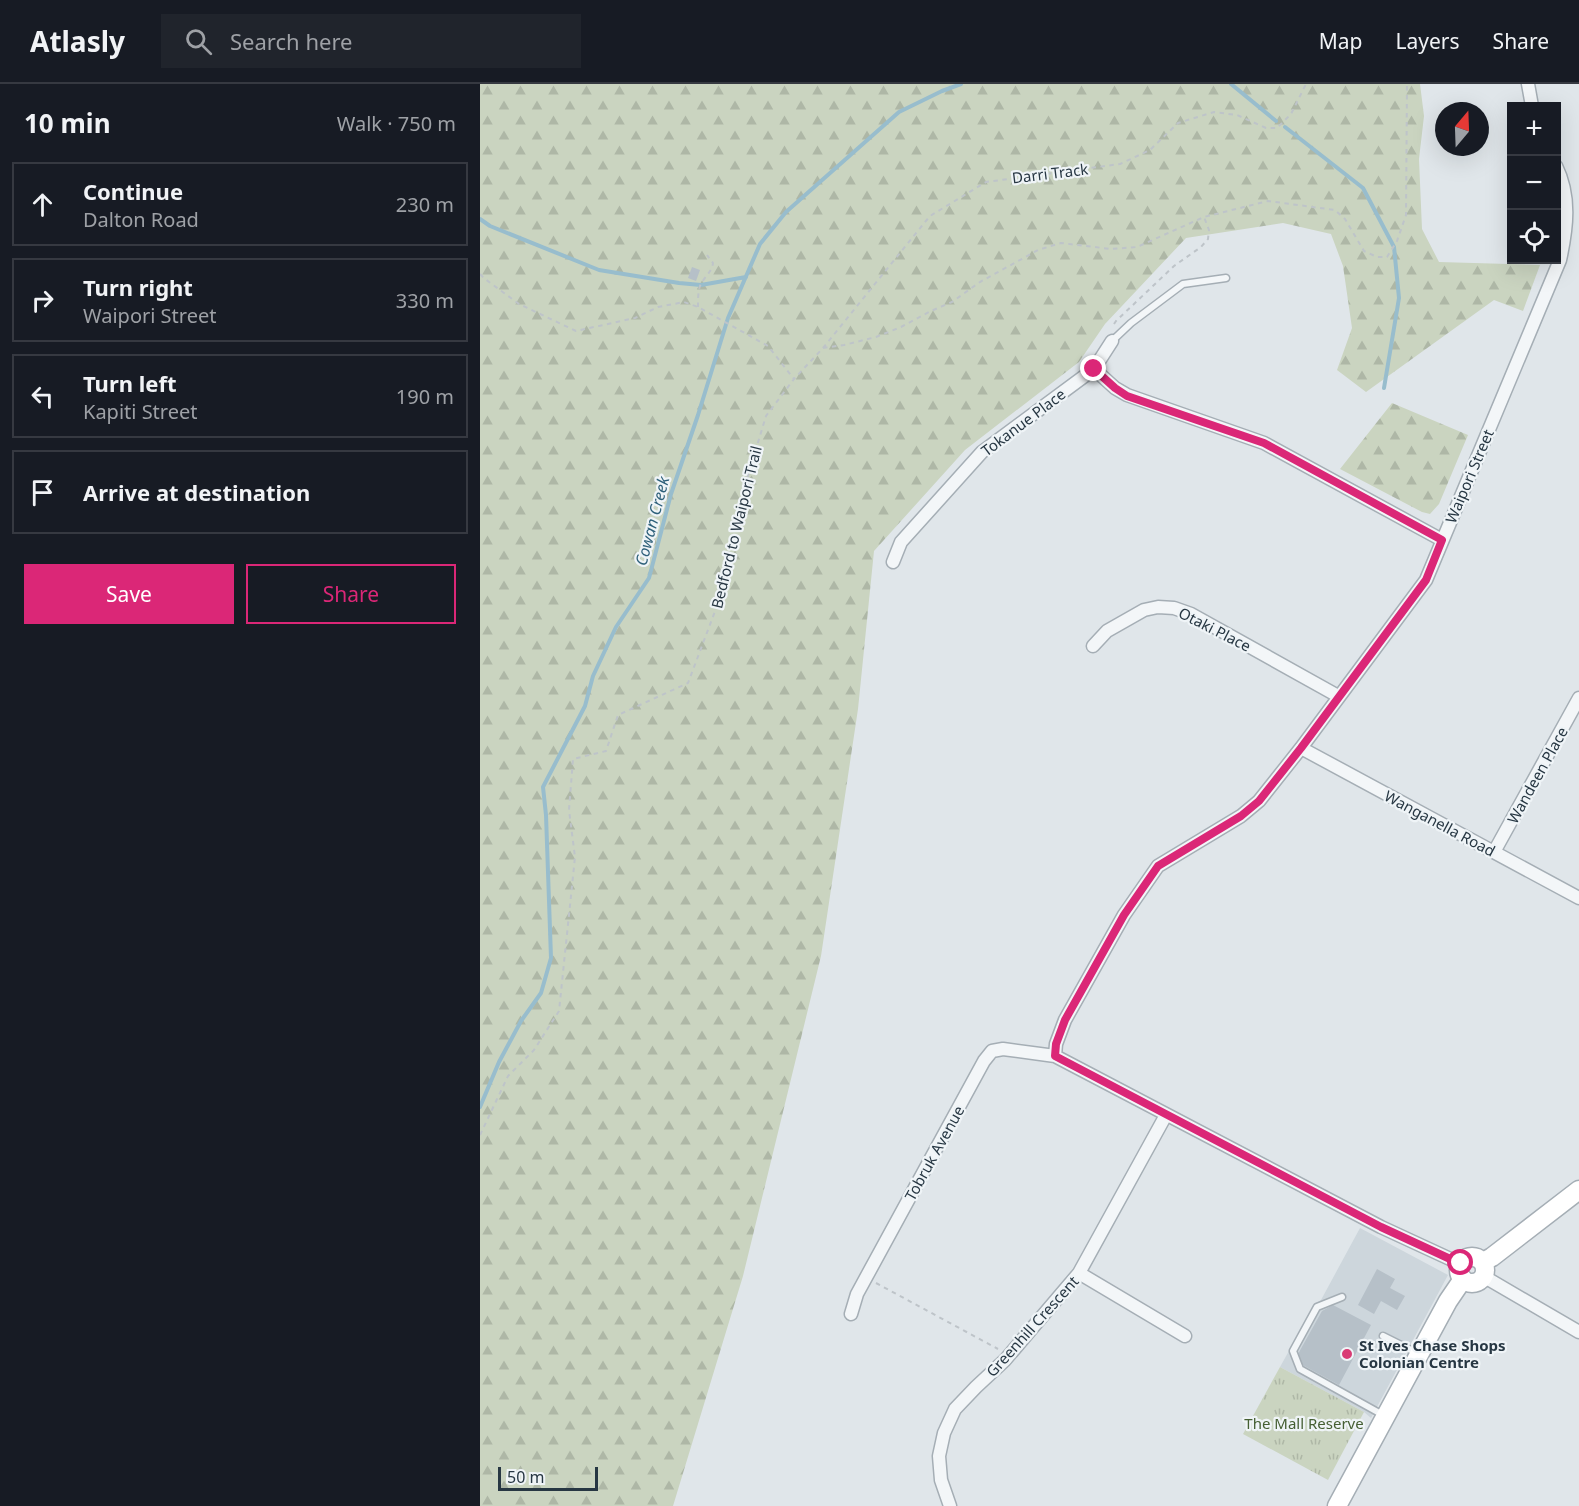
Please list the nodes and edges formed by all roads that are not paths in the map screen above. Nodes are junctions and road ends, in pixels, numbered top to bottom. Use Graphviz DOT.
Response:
graph roads {
  1 [pos="1528,84"];
  2 [pos="1531,102"];
  3 [pos="1561,175"];
  4 [pos="1226,278"];
  5 [pos="1112,341"];
  6 [pos="1094,369"];
  7 [pos="1442,540"];
  8 [pos="893,562"];
  9 [pos="1093,646"];
  10 [pos="1338,696"];
  11 [pos="1579,698"];
  12 [pos="1301,748"];
  13 [pos="1494,852"];
  14 [pos="1579,898"];
  15 [pos="1055,1056"];
  16 [pos="1166,1115"];
  17 [pos="1579,1190"];
  18 [pos="1483,1269"];
  19 [pos="1462,1272"];
  20 [pos="1079,1274"];
  21 [pos="1342,1297"];
  22 [pos="851,1314"];
  23 [pos="1579,1332"];
  24 [pos="1185,1336"];
  25 [pos="1383,1336"];
  26 [pos="1419,1354"];
  27 [pos="1386,1417"];
  28 [pos="950,1506"];
  29 [pos="1337,1506"];
  1 -- 2 [label="street"];
  3 -- 7 [label="street, Waipori Street"];
  4 -- 5 [label="lane"];
  5 -- 6 [label="street, Tokanue Place"];
  6 -- 7 [label="street"];
  6 -- 8 [label="street, Tokanue Place"];
  7 -- 10 [label="street, Waipori Street"];
  9 -- 10 [label="street, Otaki Place"];
  10 -- 12 [label="street, Waipori Street"];
  11 -- 13 [label="street, Wandeen Place"];
  12 -- 13 [label="street, Wanganella Road"];
  12 -- 15 [label="street, Waipori Street"];
  13 -- 14 [label="street, Wanganella Road"];
  15 -- 16 [label="street"];
  15 -- 22 [label="street, Tobruk Avenue"];
  16 -- 19 [label="street"];
  16 -- 20 [label="street, Greenhill Crescent"];
  17 -- 18 [label="street"];
  18 -- 19 [label="street"];
  18 -- 23 [label="street"];
  19 -- 26 [label="street"];
  20 -- 24 [label="street"];
  20 -- 28 [label="street, Greenhill Crescent"];
  21 -- 27 [label="lane"];
  25 -- 26 [label="lane"];
  26 -- 27 [label="street"];
  27 -- 29 [label="street"];
}
